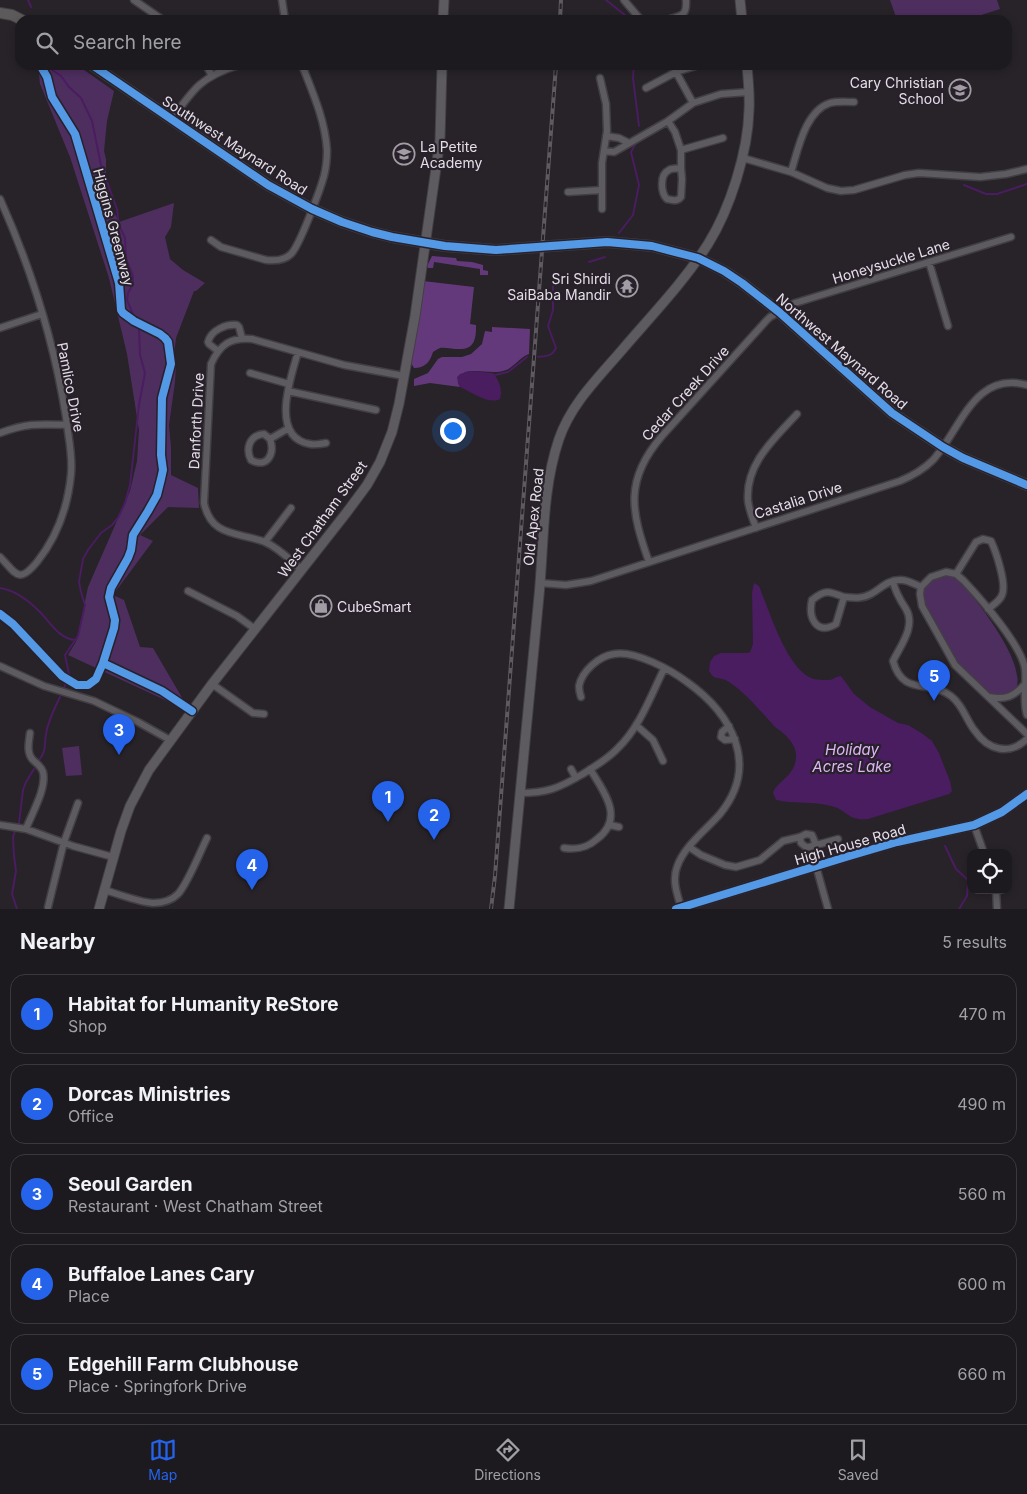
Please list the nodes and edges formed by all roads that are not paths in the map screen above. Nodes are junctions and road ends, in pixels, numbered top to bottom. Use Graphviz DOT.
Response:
graph roads {
  1 [pos="134,0"];
  2 [pos="282,0"];
  3 [pos="444,0"];
  4 [pos="624,0"];
  5 [pos="686,0"];
  6 [pos="740,0"];
  7 [pos="0,12"];
  8 [pos="156,15"];
  9 [pos="284,15"];
  10 [pos="443,15"];
  11 [pos="637,15"];
  12 [pos="681,15"];
  13 [pos="742,15"];
  14 [pos="15,16"];
  15 [pos="99,70"];
  16 [pos="209,70"];
  17 [pos="227,70"];
  18 [pos="304,70"];
  19 [pos="442,70"];
  20 [pos="683,70"];
  21 [pos="747,70"];
  22 [pos="676,72"];
  23 [pos="212,76"];
  24 [pos="600,78"];
  25 [pos="646,88"];
  26 [pos="749,92"];
  27 [pos="854,102"];
  28 [pos="693,103"];
  29 [pos="172,119"];
  30 [pos="668,121"];
  31 [pos="606,136"];
  32 [pos="723,138"];
  33 [pos="629,143"];
  34 [pos="681,150"];
  35 [pos="604,151"];
  36 [pos="743,158"];
  37 [pos="681,168"];
  38 [pos="1027,169"];
  39 [pos="791,172"];
  40 [pos="602,190"];
  41 [pos="568,192"];
  42 [pos="0,199"];
  43 [pos="312,209"];
  44 [pos="602,209"];
  45 [pos="1011,237"];
  46 [pos="211,240"];
  47 [pos="424,242"];
  48 [pos="698,258"];
  49 [pos="929,262"];
  50 [pos="779,312"];
  51 [pos="42,314"];
  52 [pos="948,326"];
  53 [pos="0,328"];
  54 [pos="242,338"];
  55 [pos="218,351"];
  56 [pos="298,352"];
  57 [pos="250,373"];
  58 [pos="404,376"];
  59 [pos="1027,385"];
  60 [pos="288,387"];
  61 [pos="376,410"];
  62 [pos="797,414"];
  63 [pos="67,425"];
  64 [pos="289,428"];
  65 [pos="0,433"];
  66 [pos="270,438"];
  67 [pos="326,444"];
  68 [pos="943,447"];
  69 [pos="1027,485"];
  70 [pos="291,508"];
  71 [pos="756,528"];
  72 [pos="265,542"];
  73 [pos="0,557"];
  74 [pos="649,562"];
  75 [pos="302,570"];
  76 [pos="956,574"];
  77 [pos="893,580"];
  78 [pos="540,583"];
  79 [pos="921,587"];
  80 [pos="188,591"];
  81 [pos="844,597"];
  82 [pos="988,609"];
  83 [pos="255,629"];
  84 [pos="0,666"];
  85 [pos="664,669"];
  86 [pos="212,684"];
  87 [pos="1025,684"];
  88 [pos="581,697"];
  89 [pos="988,697"];
  90 [pos="264,714"];
  91 [pos="1027,715"];
  92 [pos="636,725"];
  93 [pos="729,726"];
  94 [pos="30,733"];
  95 [pos="1027,734"];
  96 [pos="735,739"];
  97 [pos="1027,739"];
  98 [pos="170,740"];
  99 [pos="663,761"];
  100 [pos="571,769"];
  101 [pos="590,769"];
  102 [pos="576,778"];
  103 [pos="520,793"];
  104 [pos="1027,794"];
  105 [pos="78,802"];
  106 [pos="0,825"];
  107 [pos="610,825"];
  108 [pos="974,825"];
  109 [pos="619,827"];
  110 [pos="26,828"];
  111 [pos="800,837"];
  112 [pos="207,838"];
  113 [pos="838,839"];
  114 [pos="64,842"];
  115 [pos="816,845"];
  116 [pos="689,847"];
  117 [pos="564,848"];
  118 [pos="983,849"];
  119 [pos="113,857"];
  120 [pos="816,866"];
  121 [pos="104,890"];
  122 [pos="996,894"];
  123 [pos="48,907"];
  124 [pos="678,908"];
  125 [pos="99,909"];
  126 [pos="509,909"];
  127 [pos="828,909"];
  128 [pos="997,909"];
  1 -- 8 [label="street"];
  2 -- 9 [label="street"];
  3 -- 10 [label="main road"];
  4 -- 11 [label="street"];
  5 -- 12 [label="street"];
  6 -- 13 [label="main road"];
  7 -- 14 [label="main road"];
  15 -- 29 [label="main road, Southwest Maynard Road"];
  16 -- 23 [label="street"];
  17 -- 23 [label="street"];
  18 -- 43 [label="street"];
  19 -- 47 [label="main road, West Chatham Street"];
  20 -- 22 [label="street"];
  21 -- 26 [label="main road, Old Apex Road"];
  22 -- 25 [label="street"];
  22 -- 28 [label="street"];
  23 -- 29 [label="street"];
  24 -- 31 [label="street"];
  26 -- 28 [label="street"];
  26 -- 36 [label="main road, Old Apex Road"];
  27 -- 39 [label="street"];
  28 -- 30 [label="street"];
  29 -- 43 [label="main road, Southwest Maynard Road"];
  30 -- 33 [label="street"];
  30 -- 34 [label="street"];
  31 -- 33 [label="street"];
  31 -- 35 [label="street"];
  32 -- 34 [label="street"];
  33 -- 35 [label="street"];
  34 -- 37 [label="street"];
  35 -- 40 [label="street"];
  36 -- 39 [label="street"];
  36 -- 48 [label="main road, Old Apex Road"];
  37 -- 37 [label="street"];
  38 -- 39 [label="street"];
  40 -- 41 [label="street"];
  40 -- 44 [label="street"];
  42 -- 51 [label="street, Pamlico Drive"];
  43 -- 46 [label="street"];
  43 -- 47 [label="main road, Southwest Maynard Road"];
  45 -- 49 [label="street, Honeysuckle Lane"];
  47 -- 48 [label="main road, Southwest Maynard Road"];
  47 -- 58 [label="main road, West Chatham Street"];
  48 -- 50 [label="main road, Northwest Maynard Road"];
  48 -- 78 [label="main road, Old Apex Road"];
  49 -- 50 [label="street, Honeysuckle Lane"];
  49 -- 52 [label="street"];
  50 -- 68 [label="main road, Northwest Maynard Road"];
  50 -- 74 [label="street, Cedar Creek Drive"];
  51 -- 53 [label="street"];
  51 -- 63 [label="street, Pamlico Drive"];
  54 -- 55 [label="street"];
  54 -- 55 [label="street"];
  54 -- 56 [label="street"];
  55 -- 72 [label="street, Danforth Drive"];
  56 -- 58 [label="street"];
  56 -- 60 [label="street"];
  57 -- 60 [label="street"];
  58 -- 75 [label="main road, West Chatham Street"];
  59 -- 68 [label="street, Castalia Drive"];
  60 -- 61 [label="street"];
  60 -- 64 [label="street"];
  62 -- 71 [label="street"];
  63 -- 65 [label="street"];
  63 -- 73 [label="street, Pamlico Drive"];
  64 -- 66 [label="street"];
  64 -- 67 [label="street"];
  66 -- 66 [label="street"];
  68 -- 69 [label="main road, Northwest Maynard Road"];
  68 -- 71 [label="street, Castalia Drive"];
  70 -- 72 [label="street"];
  71 -- 74 [label="street, Castalia Drive"];
  72 -- 75 [label="street, Danforth Drive"];
  74 -- 78 [label="street, Castalia Drive"];
  75 -- 83 [label="main road, West Chatham Street"];
  76 -- 79 [label="street"];
  76 -- 82 [label="street"];
  76 -- 82 [label="street"];
  77 -- 79 [label="street"];
  77 -- 81 [label="street"];
  77 -- 97 [label="street"];
  78 -- 103 [label="main road, Old Apex Road"];
  79 -- 89 [label="street"];
  80 -- 83 [label="street"];
  81 -- 81 [label="street"];
  82 -- 87 [label="street"];
  83 -- 86 [label="main road, West Chatham Street"];
  84 -- 98 [label="street"];
  85 -- 88 [label="street"];
  85 -- 92 [label="street"];
  85 -- 93 [label="street"];
  86 -- 90 [label="street"];
  86 -- 98 [label="main road, West Chatham Street"];
  87 -- 89 [label="street"];
  87 -- 91 [label="street"];
  89 -- 95 [label="street"];
  92 -- 99 [label="street"];
  92 -- 101 [label="street"];
  93 -- 96 [label="street"];
  93 -- 96 [label="street"];
  94 -- 110 [label="street"];
  96 -- 116 [label="street"];
  98 -- 119 [label="main road, West Chatham Street"];
  100 -- 102 [label="street"];
  101 -- 102 [label="street"];
  101 -- 107 [label="street"];
  102 -- 103 [label="street"];
  103 -- 126 [label="main road, Old Apex Road"];
  104 -- 108 [label="main road, High House Road"];
  105 -- 114 [label="street"];
  106 -- 110 [label="street"];
  107 -- 109 [label="street"];
  107 -- 117 [label="street"];
  108 -- 118 [label="street"];
  108 -- 120 [label="main road, High House Road"];
  110 -- 114 [label="street"];
  111 -- 115 [label="street"];
  111 -- 115 [label="street"];
  111 -- 116 [label="street"];
  112 -- 121 [label="street"];
  113 -- 115 [label="street"];
  114 -- 119 [label="street"];
  114 -- 123 [label="street"];
  116 -- 124 [label="street"];
  119 -- 121 [label="main road, West Chatham Street"];
  120 -- 124 [label="main road, High House Road"];
  120 -- 127 [label="street"];
  121 -- 125 [label="main road, West Chatham Street"];
  122 -- 128 [label="street"];
}
